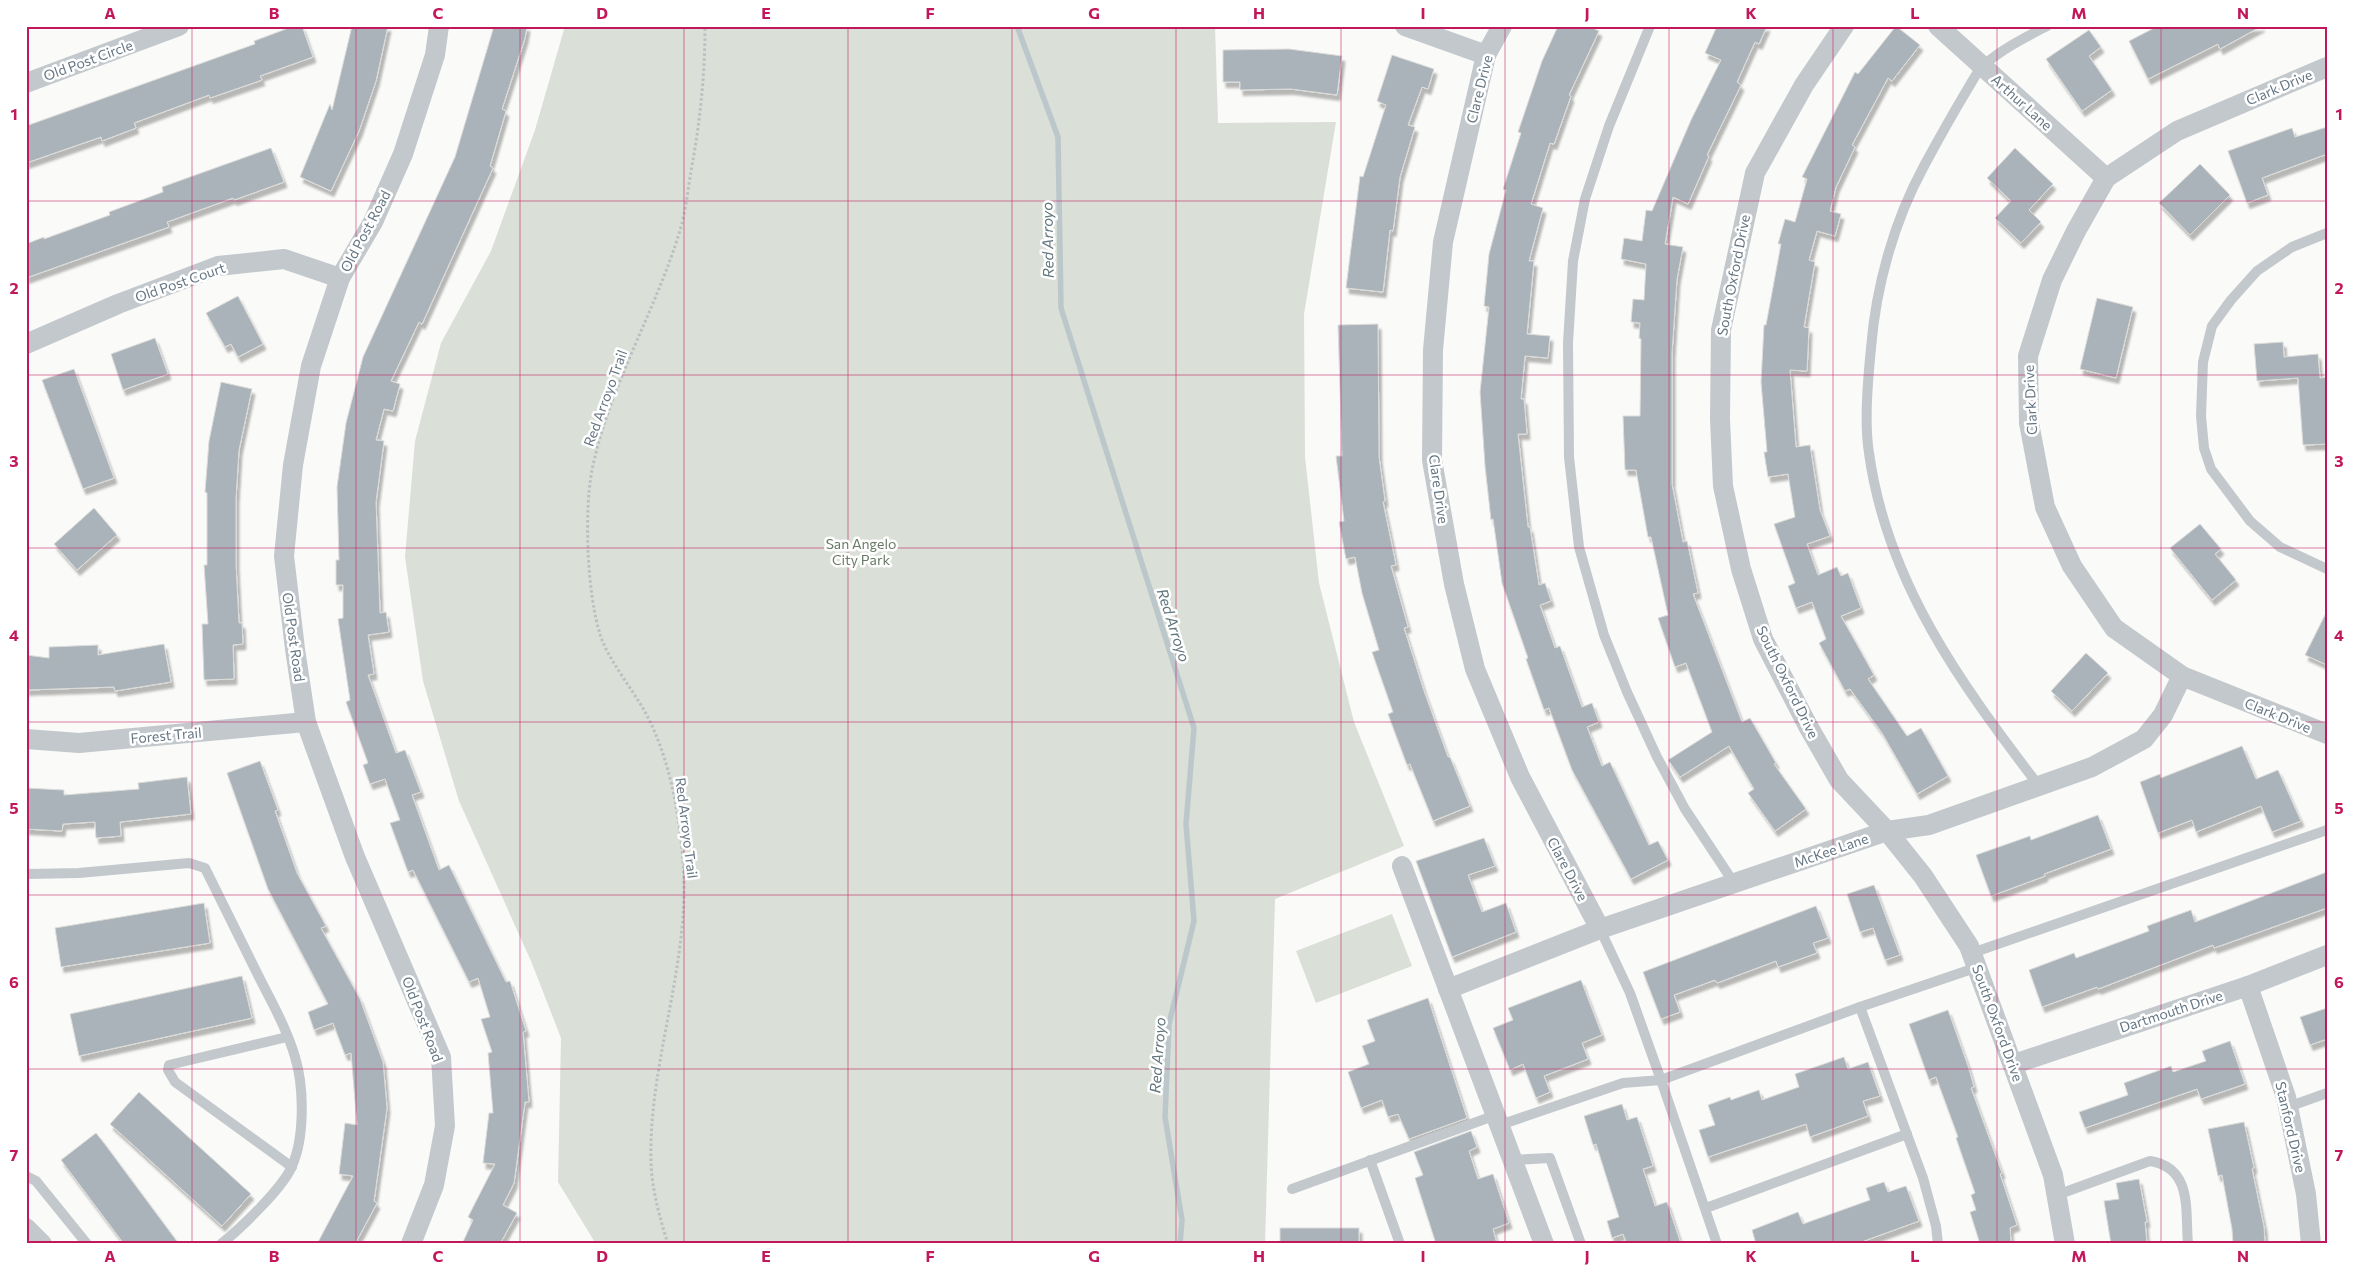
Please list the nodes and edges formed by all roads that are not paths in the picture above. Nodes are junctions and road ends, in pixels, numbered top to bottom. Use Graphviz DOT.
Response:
graph roads {
  1 [pos="179,26"];
  2 [pos="439,26"];
  3 [pos="1405,26"];
  4 [pos="1502,26"];
  5 [pos="1650,26"];
  6 [pos="1844,26"];
  7 [pos="1938,26"];
  8 [pos="2047,26"];
  9 [pos="1486,55"];
  10 [pos="1982,66"];
  11 [pos="2327,67"];
  12 [pos="26,83"];
  13 [pos="2106,178"];
  14 [pos="2327,233"];
  15 [pos="340,278"];
  16 [pos="26,344"];
  17 [pos="2327,569"];
  18 [pos="2182,676"];
  19 [pos="306,722"];
  20 [pos="2327,734"];
  21 [pos="26,739"];
  22 [pos="2039,786"];
  23 [pos="1887,830"];
  24 [pos="2327,830"];
  25 [pos="1402,866"];
  26 [pos="26,874"];
  27 [pos="1734,883"];
  28 [pos="1600,929"];
  29 [pos="2327,955"];
  30 [pos="1975,960"];
  31 [pos="2248,986"];
  32 [pos="1448,988"];
  33 [pos="1860,1007"];
  34 [pos="288,1037"];
  35 [pos="2014,1064"];
  36 [pos="1661,1080"];
  37 [pos="2327,1093"];
  38 [pos="2288,1107"];
  39 [pos="1498,1120"];
  40 [pos="1907,1134"];
  41 [pos="1370,1160"];
  42 [pos="1512,1160"];
  43 [pos="292,1166"];
  44 [pos="26,1176"];
  45 [pos="1292,1189"];
  46 [pos="2056,1195"];
  47 [pos="1706,1208"];
  48 [pos="26,1228"];
  49 [pos="42,1244"];
  50 [pos="87,1244"];
  51 [pos="221,1244"];
  52 [pos="411,1244"];
  53 [pos="1400,1244"];
  54 [pos="1544,1244"];
  55 [pos="1581,1244"];
  56 [pos="1717,1244"];
  57 [pos="1938,1244"];
  58 [pos="2065,1244"];
  59 [pos="2188,1244"];
  60 [pos="2310,1244"];
  1 -- 12 [label="street, Old Post Circle"];
  2 -- 15 [label="street, Old Post Road"];
  3 -- 9 [label="street"];
  4 -- 9 [label="street, Clare Drive"];
  5 -- 27 [label="lane"];
  6 -- 23 [label="street, South Oxford Drive"];
  7 -- 10 [label="street, Arthur Lane"];
  8 -- 10 [label="lane"];
  9 -- 28 [label="street, Clare Drive"];
  10 -- 13 [label="street, Arthur Lane"];
  10 -- 22 [label="lane"];
  11 -- 13 [label="street, Clark Drive"];
  13 -- 18 [label="street, Clark Drive"];
  14 -- 17 [label="lane"];
  15 -- 16 [label="street, Old Post Court"];
  15 -- 19 [label="street, Old Post Road"];
  18 -- 20 [label="street, Clark Drive"];
  18 -- 22 [label="street, McKee Lane"];
  19 -- 21 [label="street, Forest Trail"];
  19 -- 52 [label="street, Old Post Road"];
  22 -- 23 [label="street, McKee Lane"];
  23 -- 27 [label="street, McKee Lane"];
  23 -- 30 [label="street, South Oxford Drive"];
  24 -- 30 [label="lane"];
  25 -- 32 [label="street"];
  26 -- 34 [label="lane"];
  27 -- 28 [label="street, McKee Lane"];
  28 -- 32 [label="street, McKee Lane"];
  28 -- 36 [label="lane"];
  29 -- 31 [label="street, Dartmouth Drive"];
  30 -- 33 [label="lane"];
  30 -- 35 [label="street, South Oxford Drive"];
  31 -- 35 [label="street, Dartmouth Drive"];
  31 -- 38 [label="street, Stanford Drive"];
  32 -- 39 [label="street"];
  33 -- 36 [label="lane"];
  33 -- 40 [label="lane"];
  34 -- 43 [label="lane"];
  34 -- 43 [label="lane"];
  35 -- 46 [label="street, South Oxford Drive"];
  36 -- 39 [label="lane"];
  36 -- 47 [label="lane"];
  37 -- 38 [label="lane"];
  38 -- 60 [label="street, Stanford Drive"];
  39 -- 41 [label="lane"];
  39 -- 42 [label="street"];
  40 -- 47 [label="lane"];
  40 -- 57 [label="lane"];
  41 -- 45 [label="lane"];
  41 -- 53 [label="lane"];
  42 -- 54 [label="street"];
  42 -- 55 [label="lane"];
  43 -- 51 [label="lane"];
  44 -- 50 [label="lane"];
  46 -- 58 [label="street, South Oxford Drive"];
  46 -- 59 [label="lane"];
  47 -- 56 [label="lane"];
  48 -- 49 [label="street"];
}
